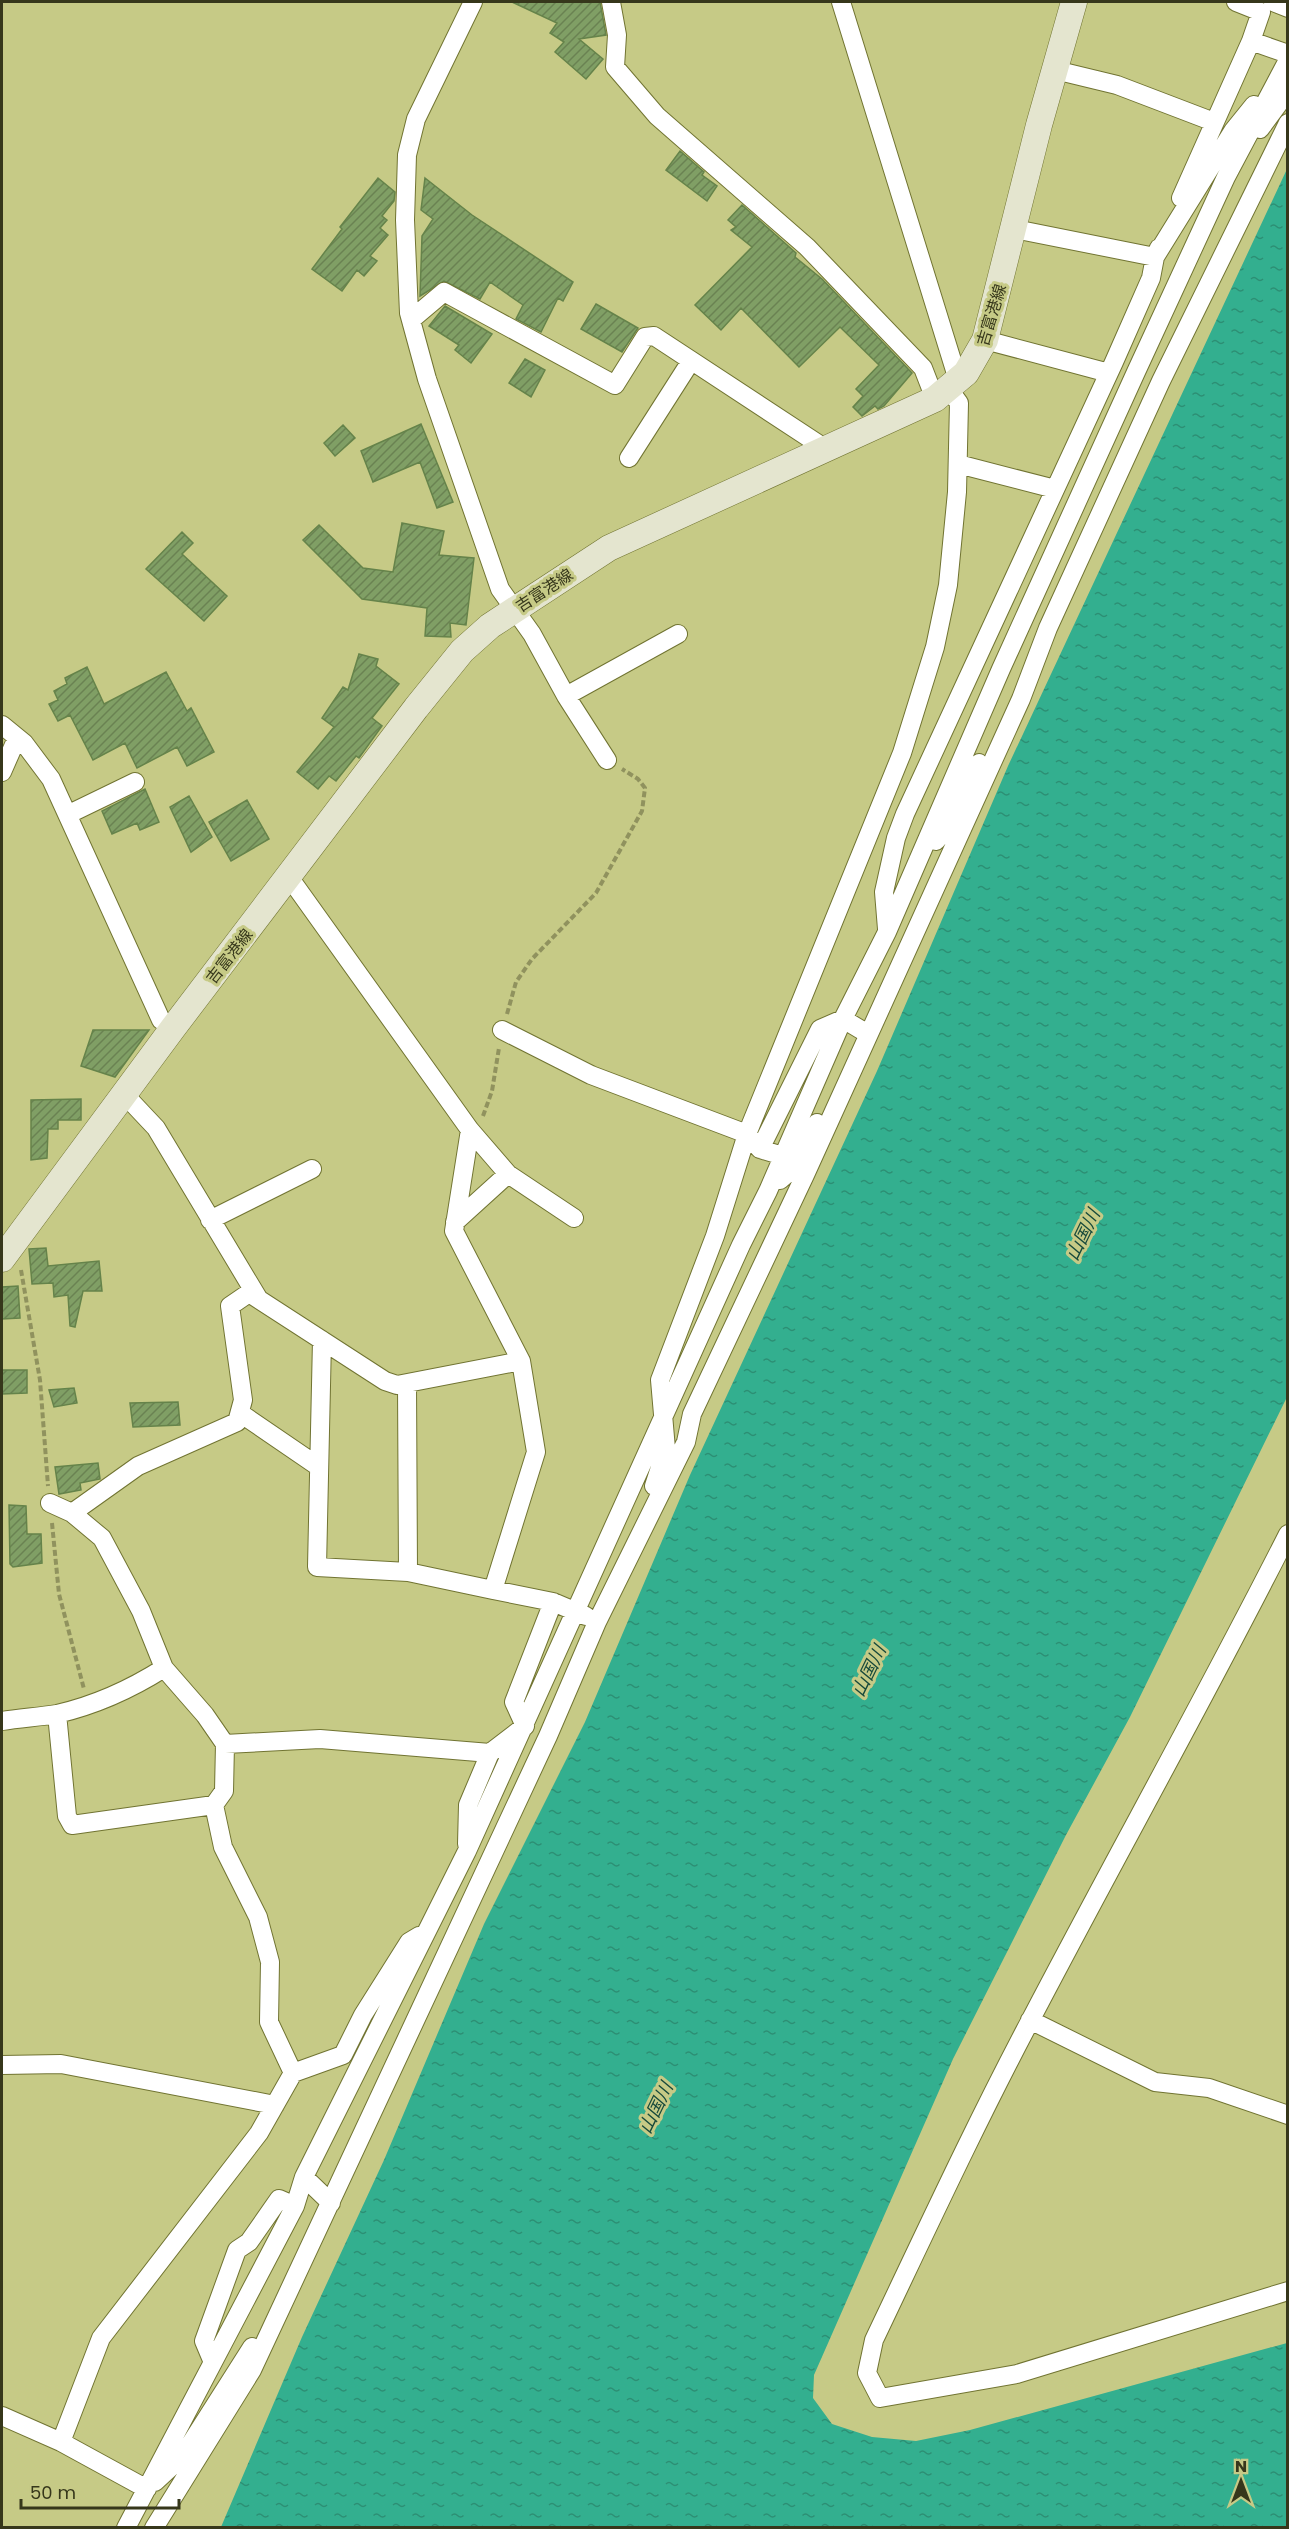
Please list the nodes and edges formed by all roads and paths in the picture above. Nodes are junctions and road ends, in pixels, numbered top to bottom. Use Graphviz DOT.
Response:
graph roads {
  1 [pos="473,2"];
  2 [pos="611,2"];
  3 [pos="841,2"];
  4 [pos="1074,2"];
  5 [pos="1236,2"];
  6 [pos="1273,2"];
  7 [pos="1287,8"];
  8 [pos="1251,40"];
  9 [pos="1287,54"];
  10 [pos="1287,60"];
  11 [pos="1055,70"];
  12 [pos="1282,85"];
  13 [pos="1214,122"];
  14 [pos="1287,123"];
  15 [pos="1015,229"];
  16 [pos="1155,257"];
  17 [pos="1151,278"];
  18 [pos="1174,289"];
  19 [pos="1198,300"];
  20 [pos="411,320"];
  21 [pos="986,340"];
  22 [pos="691,361"];
  23 [pos="1111,368"];
  24 [pos="1136,372"];
  25 [pos="1161,381"];
  26 [pos="947,389"];
  27 [pos="826,448"];
  28 [pos="629,458"];
  29 [pos="958,464"];
  30 [pos="1055,489"];
  31 [pos="515,608"];
  32 [pos="1024,619"];
  33 [pos="1048,628"];
  34 [pos="678,634"];
  35 [pos="975,662"];
  36 [pos="1000,669"];
  37 [pos="566,696"];
  38 [pos="1021,699"];
  39 [pos="2,725"];
  40 [pos="17,738"];
  41 [pos="607,759"];
  42 [pos="2,772"];
  43 [pos="135,782"];
  44 [pos="890,783"];
  45 [pos="915,792"];
  46 [pos="944,802"];
  47 [pos="69,814"];
  48 [pos="923,854"];
  49 [pos="949,858"];
  50 [pos="289,877"];
  51 [pos="887,932"];
  52 [pos="843,1019"];
  53 [pos="173,1028"];
  54 [pos="502,1030"];
  55 [pos="864,1041"];
  56 [pos="124,1094"];
  57 [pos="470,1130"];
  58 [pos="747,1134"];
  59 [pos="760,1149"];
  60 [pos="312,1168"];
  61 [pos="792,1168"];
  62 [pos="508,1174"];
  63 [pos="574,1218"];
  64 [pos="210,1220"];
  65 [pos="455,1222"];
  66 [pos="9,1249"];
  67 [pos="258,1298"];
  68 [pos="322,1340"];
  69 [pos="521,1361"];
  70 [pos="407,1384"];
  71 [pos="240,1413"];
  72 [pos="664,1416"];
  73 [pos="319,1467"];
  74 [pos="50,1503"];
  75 [pos="72,1513"];
  76 [pos="1287,1534"];
  77 [pos="630,1556"];
  78 [pos="408,1572"];
  79 [pos="493,1590"];
  80 [pos="553,1602"];
  81 [pos="577,1612"];
  82 [pos="597,1622"];
  83 [pos="164,1668"];
  84 [pos="88,1704"];
  85 [pos="57,1714"];
  86 [pos="2,1721"];
  87 [pos="525,1726"];
  88 [pos="548,1736"];
  89 [pos="225,1744"];
  90 [pos="489,1753"];
  91 [pos="214,1805"];
  92 [pos="467,1851"];
  93 [pos="428,1931"];
  94 [pos="1030,2020"];
  95 [pos="343,2055"];
  96 [pos="2,2065"];
  97 [pos="359,2065"];
  98 [pos="293,2073"];
  99 [pos="275,2105"];
  100 [pos="1287,2115"];
  101 [pos="304,2177"];
  102 [pos="332,2203"];
  103 [pos="295,2206"];
  104 [pos="1287,2291"];
  105 [pos="279,2313"];
  106 [pos="212,2360"];
  107 [pos="2,2416"];
  108 [pos="60,2442"];
  109 [pos="147,2489"];
  110 [pos="138,2506"];
  111 [pos="157,2522"];
  112 [pos="126,2528"];
  1 -- 20 [label="street"];
  2 -- 26 [label="street"];
  3 -- 26 [label="street"];
  4 -- 11 [label="main road, 吉富港線"];
  5 -- 8 [label="street"];
  6 -- 7 [label="street"];
  8 -- 9 [label="street"];
  8 -- 13 [label="street"];
  10 -- 12 [label="street"];
  11 -- 13 [label="street"];
  11 -- 15 [label="main road, 吉富港線"];
  12 -- 16 [label="street"];
  12 -- 18 [label="street"];
  13 -- 16 [label="street"];
  14 -- 19 [label="street"];
  15 -- 16 [label="street"];
  15 -- 21 [label="main road, 吉富港線"];
  16 -- 17 [label="street"];
  17 -- 18 [label="street"];
  17 -- 23 [label="street"];
  18 -- 19 [label="street"];
  18 -- 24 [label="street"];
  19 -- 25 [label="street"];
  20 -- 22 [label="street"];
  20 -- 31 [label="street"];
  21 -- 23 [label="street"];
  21 -- 26 [label="main road, 吉富港線"];
  22 -- 27 [label="street"];
  22 -- 28 [label="street"];
  23 -- 24 [label="street"];
  23 -- 30 [label="street"];
  24 -- 25 [label="street"];
  24 -- 32 [label="street"];
  25 -- 33 [label="street"];
  26 -- 27 [label="main road, 吉富港線"];
  26 -- 29 [label="street"];
  27 -- 31 [label="main road, 吉富港線"];
  29 -- 30 [label="street"];
  29 -- 44 [label="street"];
  30 -- 35 [label="street"];
  31 -- 37 [label="street"];
  31 -- 50 [label="main road, 吉富港線"];
  32 -- 33 [label="street"];
  32 -- 36 [label="street"];
  33 -- 38 [label="street"];
  34 -- 37 [label="street"];
  35 -- 36 [label="street"];
  35 -- 45 [label="street"];
  36 -- 46 [label="street"];
  37 -- 41 [label="street"];
  38 -- 48 [label="street"];
  38 -- 49 [label="street"];
  39 -- 40 [label="street"];
  40 -- 42 [label="street"];
  40 -- 47 [label="street"];
  41 -- 54 [label="path"];
  43 -- 47 [label="street"];
  44 -- 45 [label="street"];
  44 -- 58 [label="street"];
  45 -- 46 [label="street"];
  45 -- 51 [label="street"];
  46 -- 48 [label="street"];
  47 -- 53 [label="street"];
  48 -- 49 [label="street"];
  48 -- 51 [label="street"];
  49 -- 55 [label="street"];
  50 -- 53 [label="main road, 吉富港線"];
  50 -- 57 [label="street"];
  51 -- 52 [label="street"];
  52 -- 55 [label="street"];
  52 -- 59 [label="street"];
  52 -- 61 [label="street"];
  53 -- 56 [label="main road, 吉富港線"];
  54 -- 57 [label="path"];
  54 -- 58 [label="street"];
  55 -- 61 [label="street"];
  56 -- 64 [label="street"];
  56 -- 66 [label="main road, 吉富港線"];
  57 -- 62 [label="street"];
  57 -- 65 [label="street"];
  58 -- 59 [label="street"];
  58 -- 72 [label="street"];
  59 -- 61 [label="street"];
  60 -- 64 [label="street"];
  61 -- 72 [label="street"];
  61 -- 77 [label="street"];
  62 -- 63 [label="street"];
  62 -- 65 [label="street"];
  64 -- 67 [label="street"];
  65 -- 69 [label="street"];
  66 -- 74 [label="path"];
  67 -- 68 [label="street"];
  67 -- 71 [label="street"];
  68 -- 70 [label="street"];
  68 -- 73 [label="street"];
  69 -- 70 [label="street"];
  69 -- 79 [label="street"];
  70 -- 78 [label="street"];
  71 -- 73 [label="street"];
  71 -- 75 [label="street"];
  72 -- 77 [label="street"];
  72 -- 81 [label="street"];
  73 -- 78 [label="street"];
  74 -- 75 [label="street"];
  74 -- 84 [label="path"];
  75 -- 83 [label="street"];
  76 -- 94 [label="street"];
  77 -- 82 [label="street"];
  78 -- 79 [label="street"];
  79 -- 80 [label="street"];
  80 -- 81 [label="street"];
  80 -- 87 [label="street"];
  81 -- 82 [label="street"];
  81 -- 87 [label="street"];
  82 -- 88 [label="street"];
  83 -- 84 [label="street"];
  83 -- 89 [label="street"];
  84 -- 85 [label="street"];
  85 -- 86 [label="street"];
  85 -- 91 [label="street"];
  87 -- 88 [label="street"];
  87 -- 90 [label="street"];
  87 -- 92 [label="street"];
  88 -- 102 [label="street"];
  89 -- 90 [label="street"];
  89 -- 91 [label="street"];
  90 -- 92 [label="street"];
  91 -- 98 [label="street"];
  92 -- 93 [label="street"];
  93 -- 95 [label="street"];
  93 -- 97 [label="street"];
  94 -- 100 [label="street"];
  94 -- 104 [label="street"];
  95 -- 97 [label="street"];
  95 -- 98 [label="street"];
  96 -- 99 [label="street"];
  97 -- 101 [label="street"];
  98 -- 99 [label="street"];
  99 -- 108 [label="street"];
  101 -- 102 [label="street"];
  101 -- 103 [label="street"];
  102 -- 105 [label="street"];
  103 -- 106 [label="street"];
  103 -- 106 [label="street"];
  105 -- 109 [label="street"];
  105 -- 111 [label="street"];
  106 -- 109 [label="street"];
  107 -- 108 [label="street"];
  108 -- 109 [label="street"];
  109 -- 110 [label="street"];
  110 -- 111 [label="street"];
  110 -- 112 [label="street"];
}
